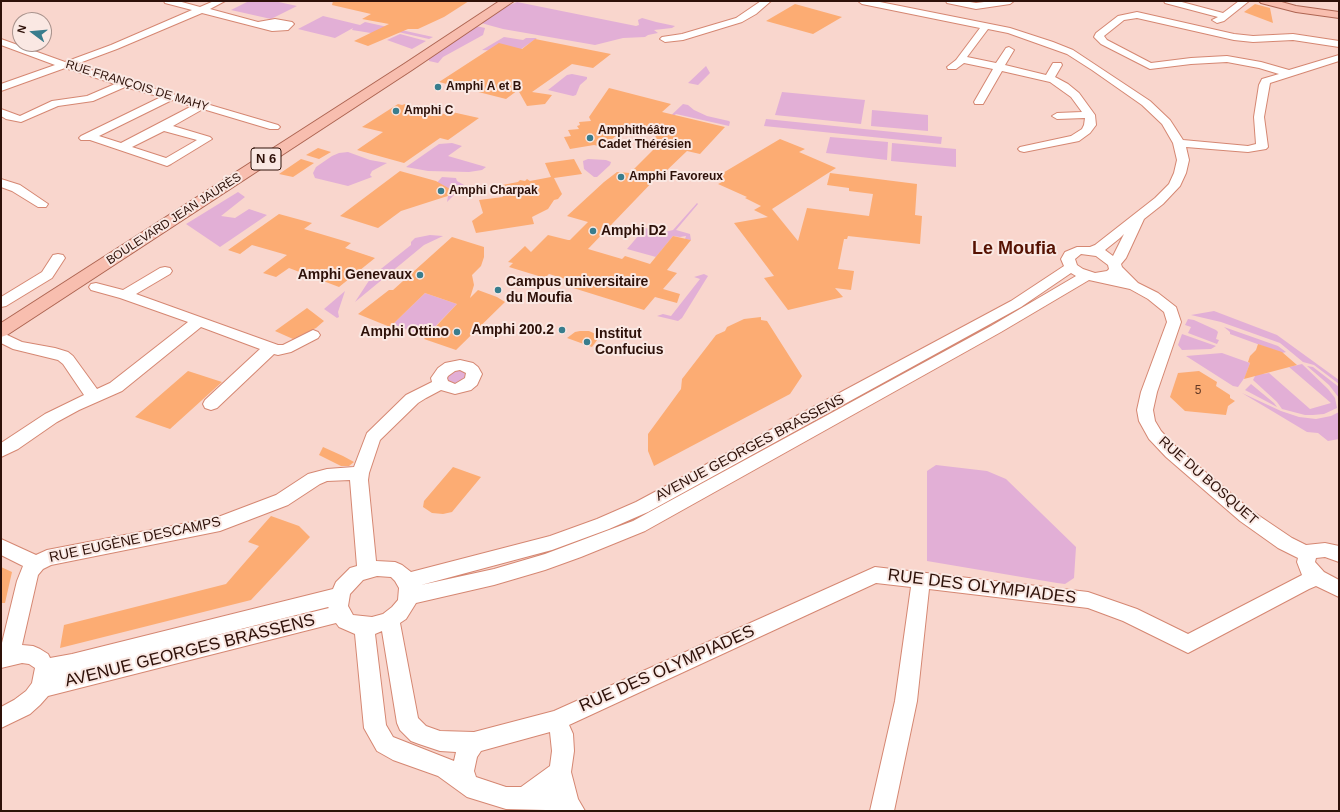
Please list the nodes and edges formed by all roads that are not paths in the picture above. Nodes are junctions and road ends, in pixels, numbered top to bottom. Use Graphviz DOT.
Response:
graph roads {
  1 [pos="168,1"];
  2 [pos="221,1"];
  3 [pos="496,1"];
  4 [pos="508,1"];
  5 [pos="767,1"];
  6 [pos="862,1"];
  7 [pos="950,1"];
  8 [pos="1010,1"];
  9 [pos="1168,1"];
  10 [pos="1245,1"];
  11 [pos="1265,1"];
  12 [pos="202,9"];
  13 [pos="1339,15"];
  14 [pos="1225,16"];
  15 [pos="260,24"];
  16 [pos="986,26"];
  17 [pos="1197,28"];
  18 [pos="665,38"];
  19 [pos="1,42"];
  20 [pos="1339,44"];
  21 [pos="1009,50"];
  22 [pos="1339,58"];
  23 [pos="961,59"];
  24 [pos="66,65"];
  25 [pos="1057,65"];
  26 [pos="952,67"];
  27 [pos="1000,67"];
  28 [pos="76,69"];
  29 [pos="1291,74"];
  30 [pos="1049,78"];
  31 [pos="125,84"];
  32 [pos="1,88"];
  33 [pos="1,94"];
  34 [pos="170,97"];
  35 [pos="979,102"];
  36 [pos="201,106"];
  37 [pos="148,108"];
  38 [pos="1,112"];
  39 [pos="1090,115"];
  40 [pos="1057,116"];
  41 [pos="180,118"];
  42 [pos="163,127"];
  43 [pos="274,127"];
  44 [pos="1179,143"];
  45 [pos="122,147"];
  46 [pos="1024,149"];
  47 [pos="1,183"];
  48 [pos="42,204"];
  49 [pos="1139,217"];
  50 [pos="1092,251"];
  51 [pos="58,258"];
  52 [pos="1115,266"];
  53 [pos="1071,267"];
  54 [pos="165,271"];
  55 [pos="1094,276"];
  56 [pos="1135,286"];
  57 [pos="96,287"];
  58 [pos="126,295"];
  59 [pos="10,313"];
  60 [pos="199,321"];
  61 [pos="3,335"];
  62 [pos="313,335"];
  63 [pos="271,348"];
  64 [pos="441,379"];
  65 [pos="94,397"];
  66 [pos="211,404"];
  67 [pos="1,451"];
  68 [pos="360,473"];
  69 [pos="1,546"];
  70 [pos="1339,554"];
  71 [pos="1308,555"];
  72 [pos="36,564"];
  73 [pos="367,570"];
  74 [pos="1317,578"];
  75 [pos="921,580"];
  76 [pos="408,589"];
  77 [pos="1339,589"];
  78 [pos="339,605"];
  79 [pos="390,620"];
  80 [pos="364,626"];
  81 [pos="5,657"];
  82 [pos="43,678"];
  83 [pos="1,718"];
  84 [pos="556,720"];
  85 [pos="474,742"];
  86 [pos="560,772"];
  87 [pos="466,784"];
  88 [pos="524,798"];
  89 [pos="570,808"];
  90 [pos="882,811"];
  1 -- 12 [label="street"];
  2 -- 12 [label="street"];
  3 -- 59 [label="main road, BOULEVARD JEAN JAURÈS / N 6"];
  4 -- 59 [label="main road, BOULEVARD JEAN JAURÈS / N 6"];
  5 -- 18 [label="street"];
  6 -- 16 [label="street"];
  7 -- 8 [label="street"];
  9 -- 14 [label="street"];
  10 -- 14 [label="street"];
  11 -- 13 [label="main road"];
  12 -- 15 [label="street"];
  12 -- 24 [label="street"];
  14 -- 17 [label="street"];
  16 -- 23 [label="street"];
  16 -- 44 [label="street"];
  17 -- 20 [label="street"];
  17 -- 29 [label="street"];
  19 -- 24 [label="street, RUE FRANÇOIS DE MAHY"];
  21 -- 27 [label="street"];
  22 -- 29 [label="street"];
  23 -- 26 [label="street"];
  23 -- 27 [label="street"];
  24 -- 28 [label="street, RUE FRANÇOIS DE MAHY"];
  24 -- 32 [label="street"];
  25 -- 30 [label="street"];
  27 -- 30 [label="street"];
  27 -- 35 [label="street"];
  28 -- 31 [label="street, RUE FRANÇOIS DE MAHY"];
  28 -- 33 [label="street"];
  29 -- 44 [label="street"];
  30 -- 39 [label="street"];
  31 -- 34 [label="street, RUE FRANÇOIS DE MAHY"];
  31 -- 38 [label="street"];
  34 -- 36 [label="street, RUE FRANÇOIS DE MAHY"];
  34 -- 37 [label="street"];
  36 -- 41 [label="street"];
  36 -- 43 [label="street, RUE FRANÇOIS DE MAHY"];
  37 -- 41 [label="street"];
  37 -- 45 [label="street"];
  39 -- 40 [label="street"];
  39 -- 46 [label="street"];
  41 -- 42 [label="street"];
  42 -- 45 [label="street"];
  42 -- 45 [label="street"];
  44 -- 49 [label="street"];
  47 -- 48 [label="street"];
  49 -- 50 [label="street"];
  49 -- 52 [label="street"];
  50 -- 52 [label="street, RUE DU BOSQUET"];
  50 -- 53 [label="street"];
  51 -- 59 [label="street"];
  52 -- 55 [label="street, AVENUE GEORGES BRASSENS"];
  52 -- 56 [label="street, RUE DU BOSQUET"];
  53 -- 55 [label="street, RUE DU BOSQUET"];
  53 -- 76 [label="street, AVENUE GEORGES BRASSENS"];
  54 -- 58 [label="street"];
  55 -- 56 [label="street, RUE DU BOSQUET"];
  55 -- 76 [label="street, AVENUE GEORGES BRASSENS"];
  56 -- 71 [label="street, RUE DU BOSQUET"];
  57 -- 58 [label="street"];
  58 -- 60 [label="street"];
  59 -- 61 [label="main road, BOULEVARD JEAN JAURÈS / N 6"];
  60 -- 63 [label="street"];
  60 -- 65 [label="street"];
  61 -- 65 [label="street"];
  62 -- 63 [label="street"];
  63 -- 66 [label="street"];
  64 -- 68 [label="street"];
  65 -- 67 [label="street"];
  68 -- 72 [label="street, RUE EUGÈNE DESCAMPS"];
  68 -- 73 [label="street"];
  69 -- 72 [label="street, RUE EUGÈNE DESCAMPS"];
  70 -- 71 [label="street"];
  71 -- 74 [label="street"];
  72 -- 81 [label="street"];
  73 -- 76 [label="street"];
  73 -- 78 [label="street"];
  74 -- 75 [label="street, RUE DES OLYMPIADES"];
  74 -- 77 [label="street"];
  75 -- 84 [label="street, RUE DES OLYMPIADES"];
  75 -- 90 [label="street"];
  76 -- 79 [label="street"];
  78 -- 80 [label="street"];
  78 -- 82 [label="street, AVENUE GEORGES BRASSENS"];
  79 -- 80 [label="street"];
  79 -- 85 [label="street, RUE DES OLYMPIADES"];
  80 -- 87 [label="street"];
  81 -- 82 [label="street"];
  82 -- 83 [label="street"];
  84 -- 85 [label="street, RUE DES OLYMPIADES"];
  84 -- 86 [label="street"];
  85 -- 87 [label="street"];
  86 -- 88 [label="street"];
  86 -- 89 [label="street"];
  87 -- 88 [label="street"];
  88 -- 89 [label="street"];
}
